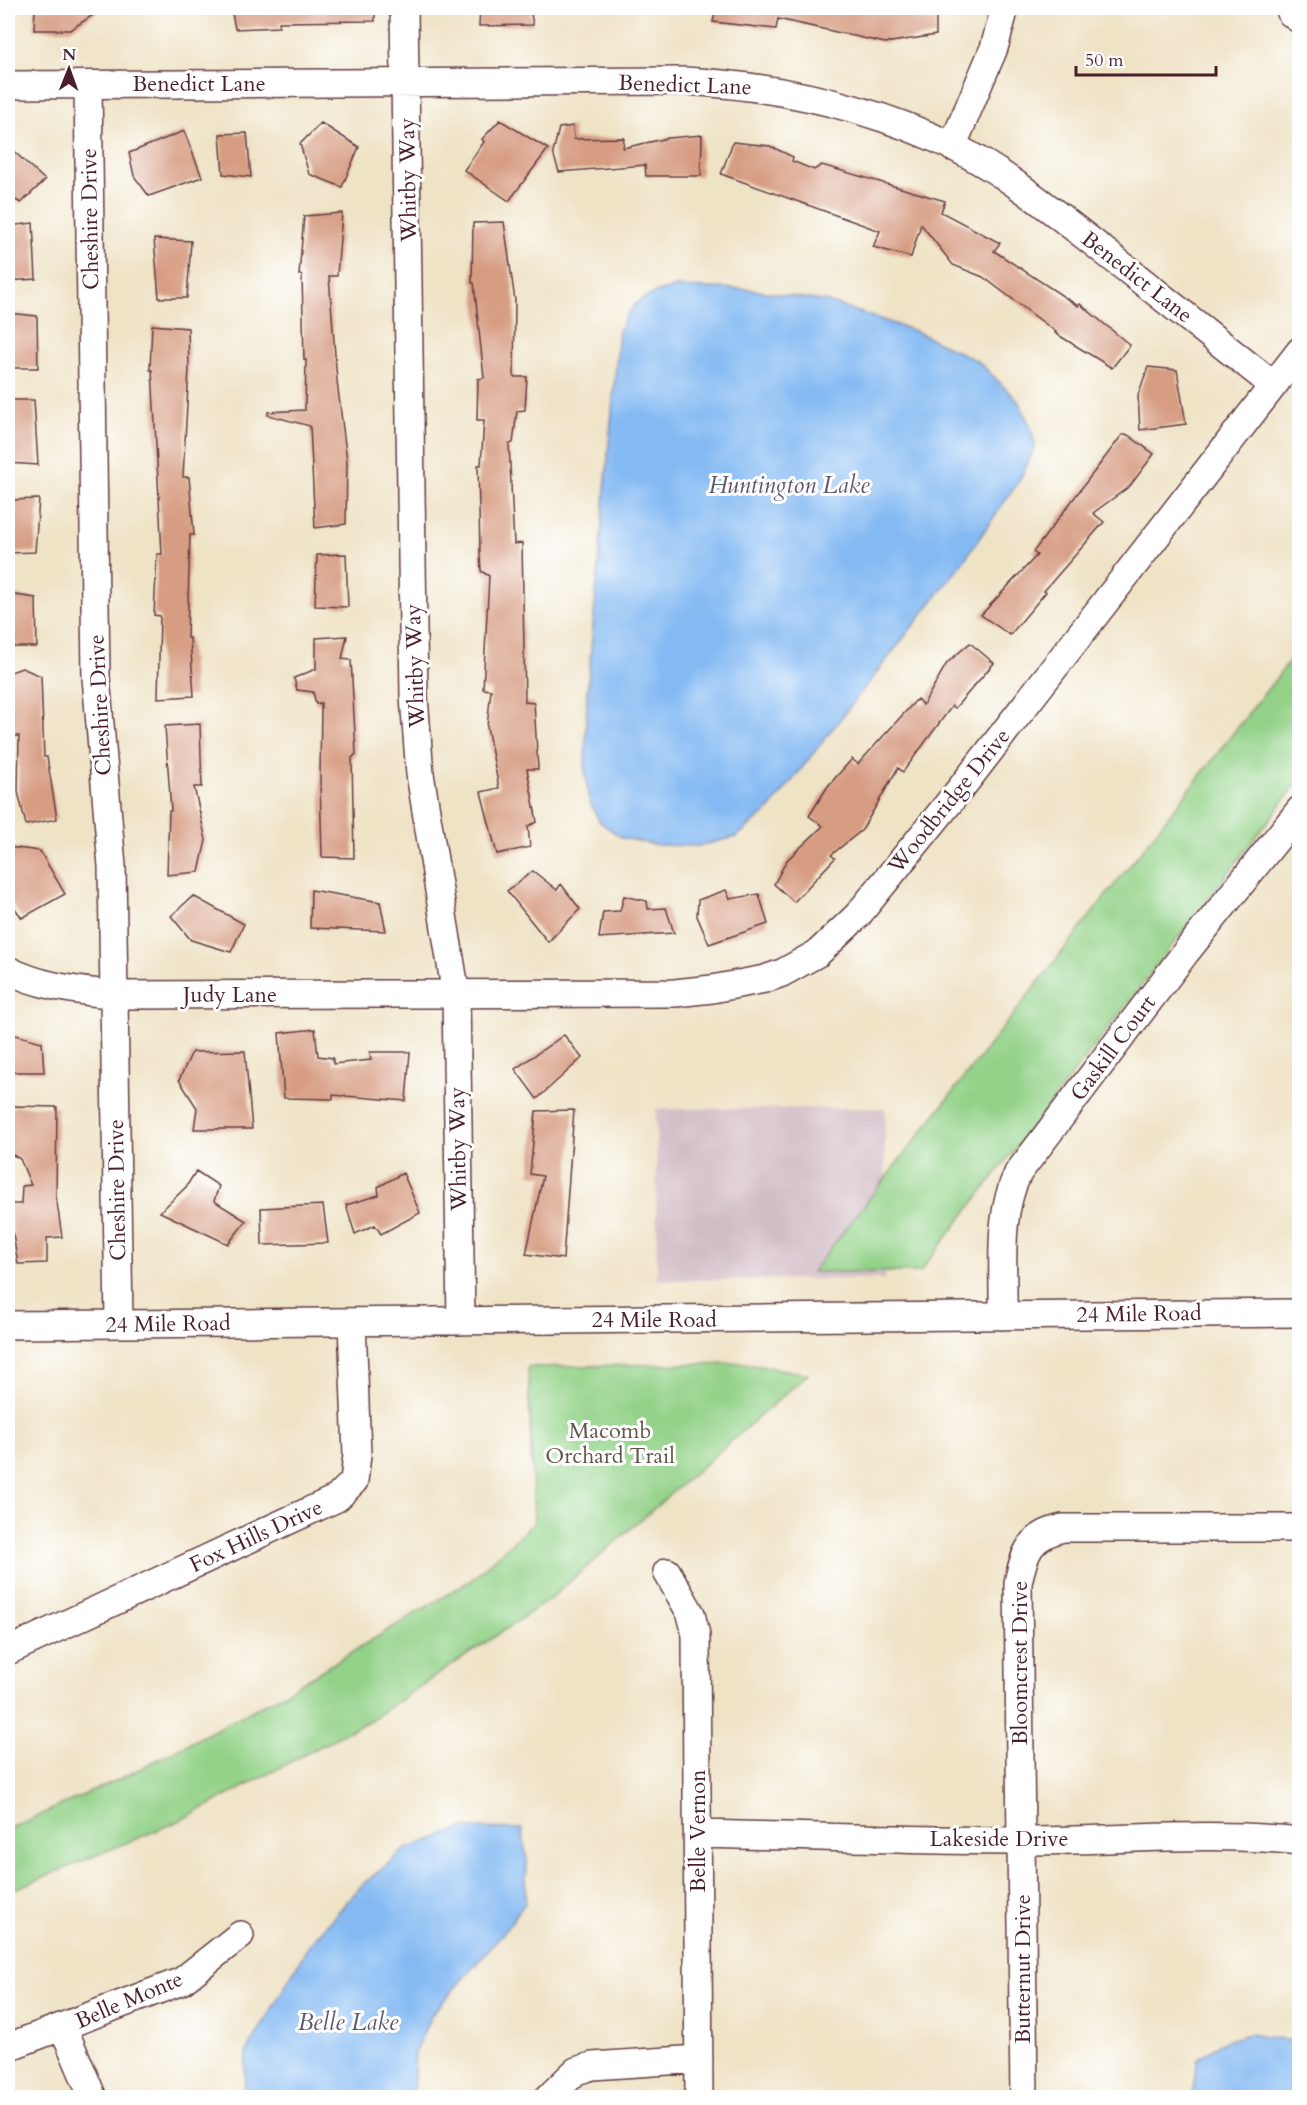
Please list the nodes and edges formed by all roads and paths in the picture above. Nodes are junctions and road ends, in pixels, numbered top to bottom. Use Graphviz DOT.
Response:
graph roads {
  1 [pos="404,8"];
  2 [pos="1005,8"];
  3 [pos="407,83"];
  4 [pos="8,85"];
  5 [pos="88,85"];
  6 [pos="952,147"];
  7 [pos="1299,351"];
  8 [pos="1273,385"];
  9 [pos="1299,810"];
  10 [pos="8,970"];
  11 [pos="114,995"];
  12 [pos="456,995"];
  13 [pos="1299,1313"];
  14 [pos="1003,1316"];
  15 [pos="461,1321"];
  16 [pos="352,1322"];
  17 [pos="119,1324"];
  18 [pos="8,1325"];
  19 [pos="1299,1528"];
  20 [pos="667,1572"];
  21 [pos="8,1651"];
  22 [pos="699,1833"];
  23 [pos="1022,1841"];
  24 [pos="1299,1841"];
  25 [pos="240,1935"];
  26 [pos="63,2027"];
  27 [pos="8,2048"];
  28 [pos="699,2059"];
  29 [pos="93,2097"];
  30 [pos="548,2097"];
  31 [pos="699,2097"];
  32 [pos="1024,2097"];
  1 -- 3 [label="street, Whitby Way"];
  2 -- 6 [label="street"];
  3 -- 5 [label="street, Benedict Lane"];
  3 -- 6 [label="street, Benedict Lane"];
  3 -- 12 [label="street, Whitby Way"];
  4 -- 5 [label="street, Benedict Lane"];
  5 -- 11 [label="street, Cheshire Drive"];
  6 -- 8 [label="street, Benedict Lane"];
  7 -- 8 [label="street, Woodbridge Drive"];
  8 -- 12 [label="street, Woodbridge Drive"];
  9 -- 14 [label="street, Gaskill Court"];
  10 -- 11 [label="street, Judy Lane"];
  11 -- 12 [label="street, Judy Lane"];
  11 -- 17 [label="street, Cheshire Drive"];
  12 -- 15 [label="street, Whitby Way"];
  13 -- 14 [label="street, 24 Mile Road"];
  14 -- 15 [label="street, 24 Mile Road"];
  15 -- 16 [label="street, 24 Mile Road"];
  16 -- 17 [label="street, 24 Mile Road"];
  16 -- 21 [label="street, Fox Hills Drive"];
  17 -- 18 [label="street, 24 Mile Road"];
  19 -- 23 [label="street, Bloomcrest Drive"];
  20 -- 22 [label="street, Belle Vernon"];
  22 -- 23 [label="street, Lakeside Drive"];
  22 -- 28 [label="street, Belle Vernon"];
  23 -- 24 [label="street, Lakeside Drive"];
  23 -- 32 [label="street, Butternut Drive"];
  25 -- 26 [label="street, Belle Monte"];
  26 -- 27 [label="street, Belle Monte"];
  26 -- 29 [label="street"];
  28 -- 30 [label="street"];
  28 -- 31 [label="street, Belle Vernon"];
}
